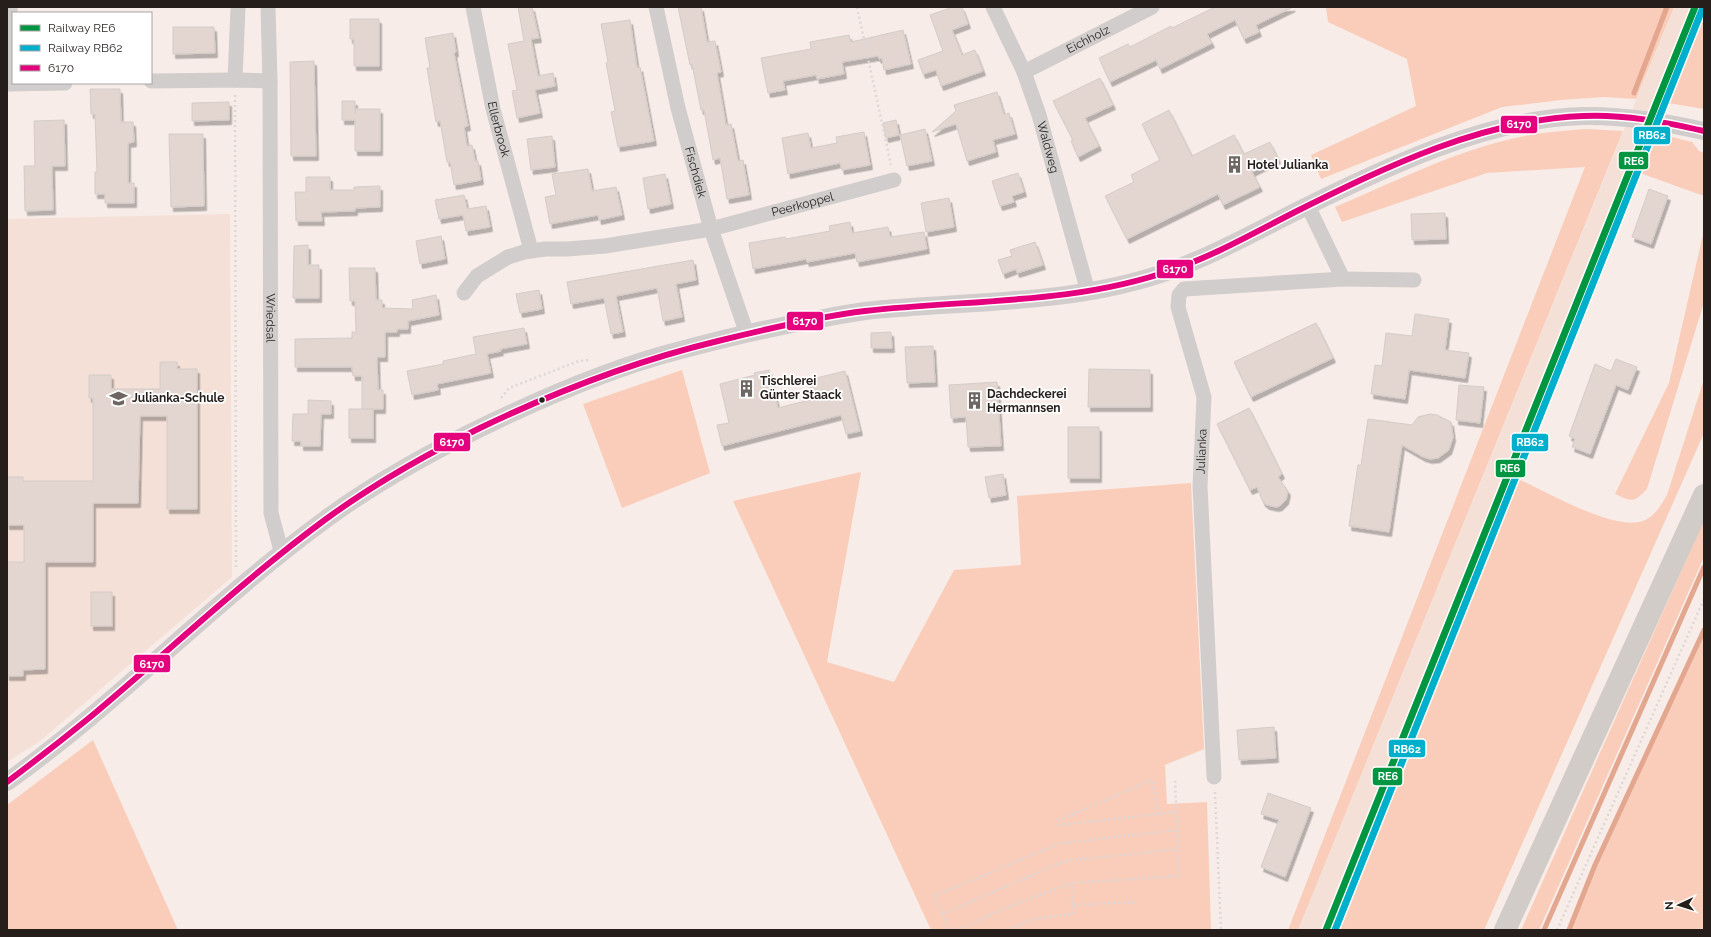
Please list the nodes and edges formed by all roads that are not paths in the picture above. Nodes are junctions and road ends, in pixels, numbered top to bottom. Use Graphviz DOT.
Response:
graph roads {
  1 [pos="10,7"];
  2 [pos="238,7"];
  3 [pos="268,7"];
  4 [pos="473,7"];
  5 [pos="656,7"];
  6 [pos="993,7"];
  7 [pos="1152,7"];
  8 [pos="1024,72"];
  9 [pos="235,80"];
  10 [pos="270,81"];
  11 [pos="152,82"];
  12 [pos="9,84"];
  13 [pos="1697,129"];
  14 [pos="894,180"];
  15 [pos="1308,206"];
  16 [pos="711,229"];
  17 [pos="531,250"];
  18 [pos="1343,279"];
  19 [pos="1414,280"];
  20 [pos="1088,292"];
  21 [pos="464,293"];
  22 [pos="747,334"];
  23 [pos="1704,495"];
  24 [pos="282,554"];
  25 [pos="1214,777"];
  26 [pos="7,782"];
  27 [pos="1506,930"];
  1 -- 12 [label="street"];
  2 -- 9 [label="street"];
  3 -- 10 [label="street, Wriedsal"];
  4 -- 17 [label="street, Ellerbrook"];
  5 -- 16 [label="street, Fischdiek"];
  6 -- 8 [label="street, Waldweg"];
  7 -- 8 [label="street, Eichholz"];
  8 -- 20 [label="street, Waldweg"];
  9 -- 10 [label="street"];
  9 -- 11 [label="street"];
  10 -- 24 [label="street, Wriedsal"];
  13 -- 15 [label="street"];
  14 -- 16 [label="street, Peerkoppel"];
  15 -- 18 [label="street"];
  15 -- 20 [label="street"];
  16 -- 17 [label="street"];
  16 -- 22 [label="street, Fischdiek"];
  17 -- 21 [label="street"];
  18 -- 19 [label="street, Julianka"];
  18 -- 25 [label="street, Julianka"];
  20 -- 22 [label="street"];
  22 -- 24 [label="street"];
  23 -- 27 [label="highway"];
  24 -- 26 [label="street"];
}
